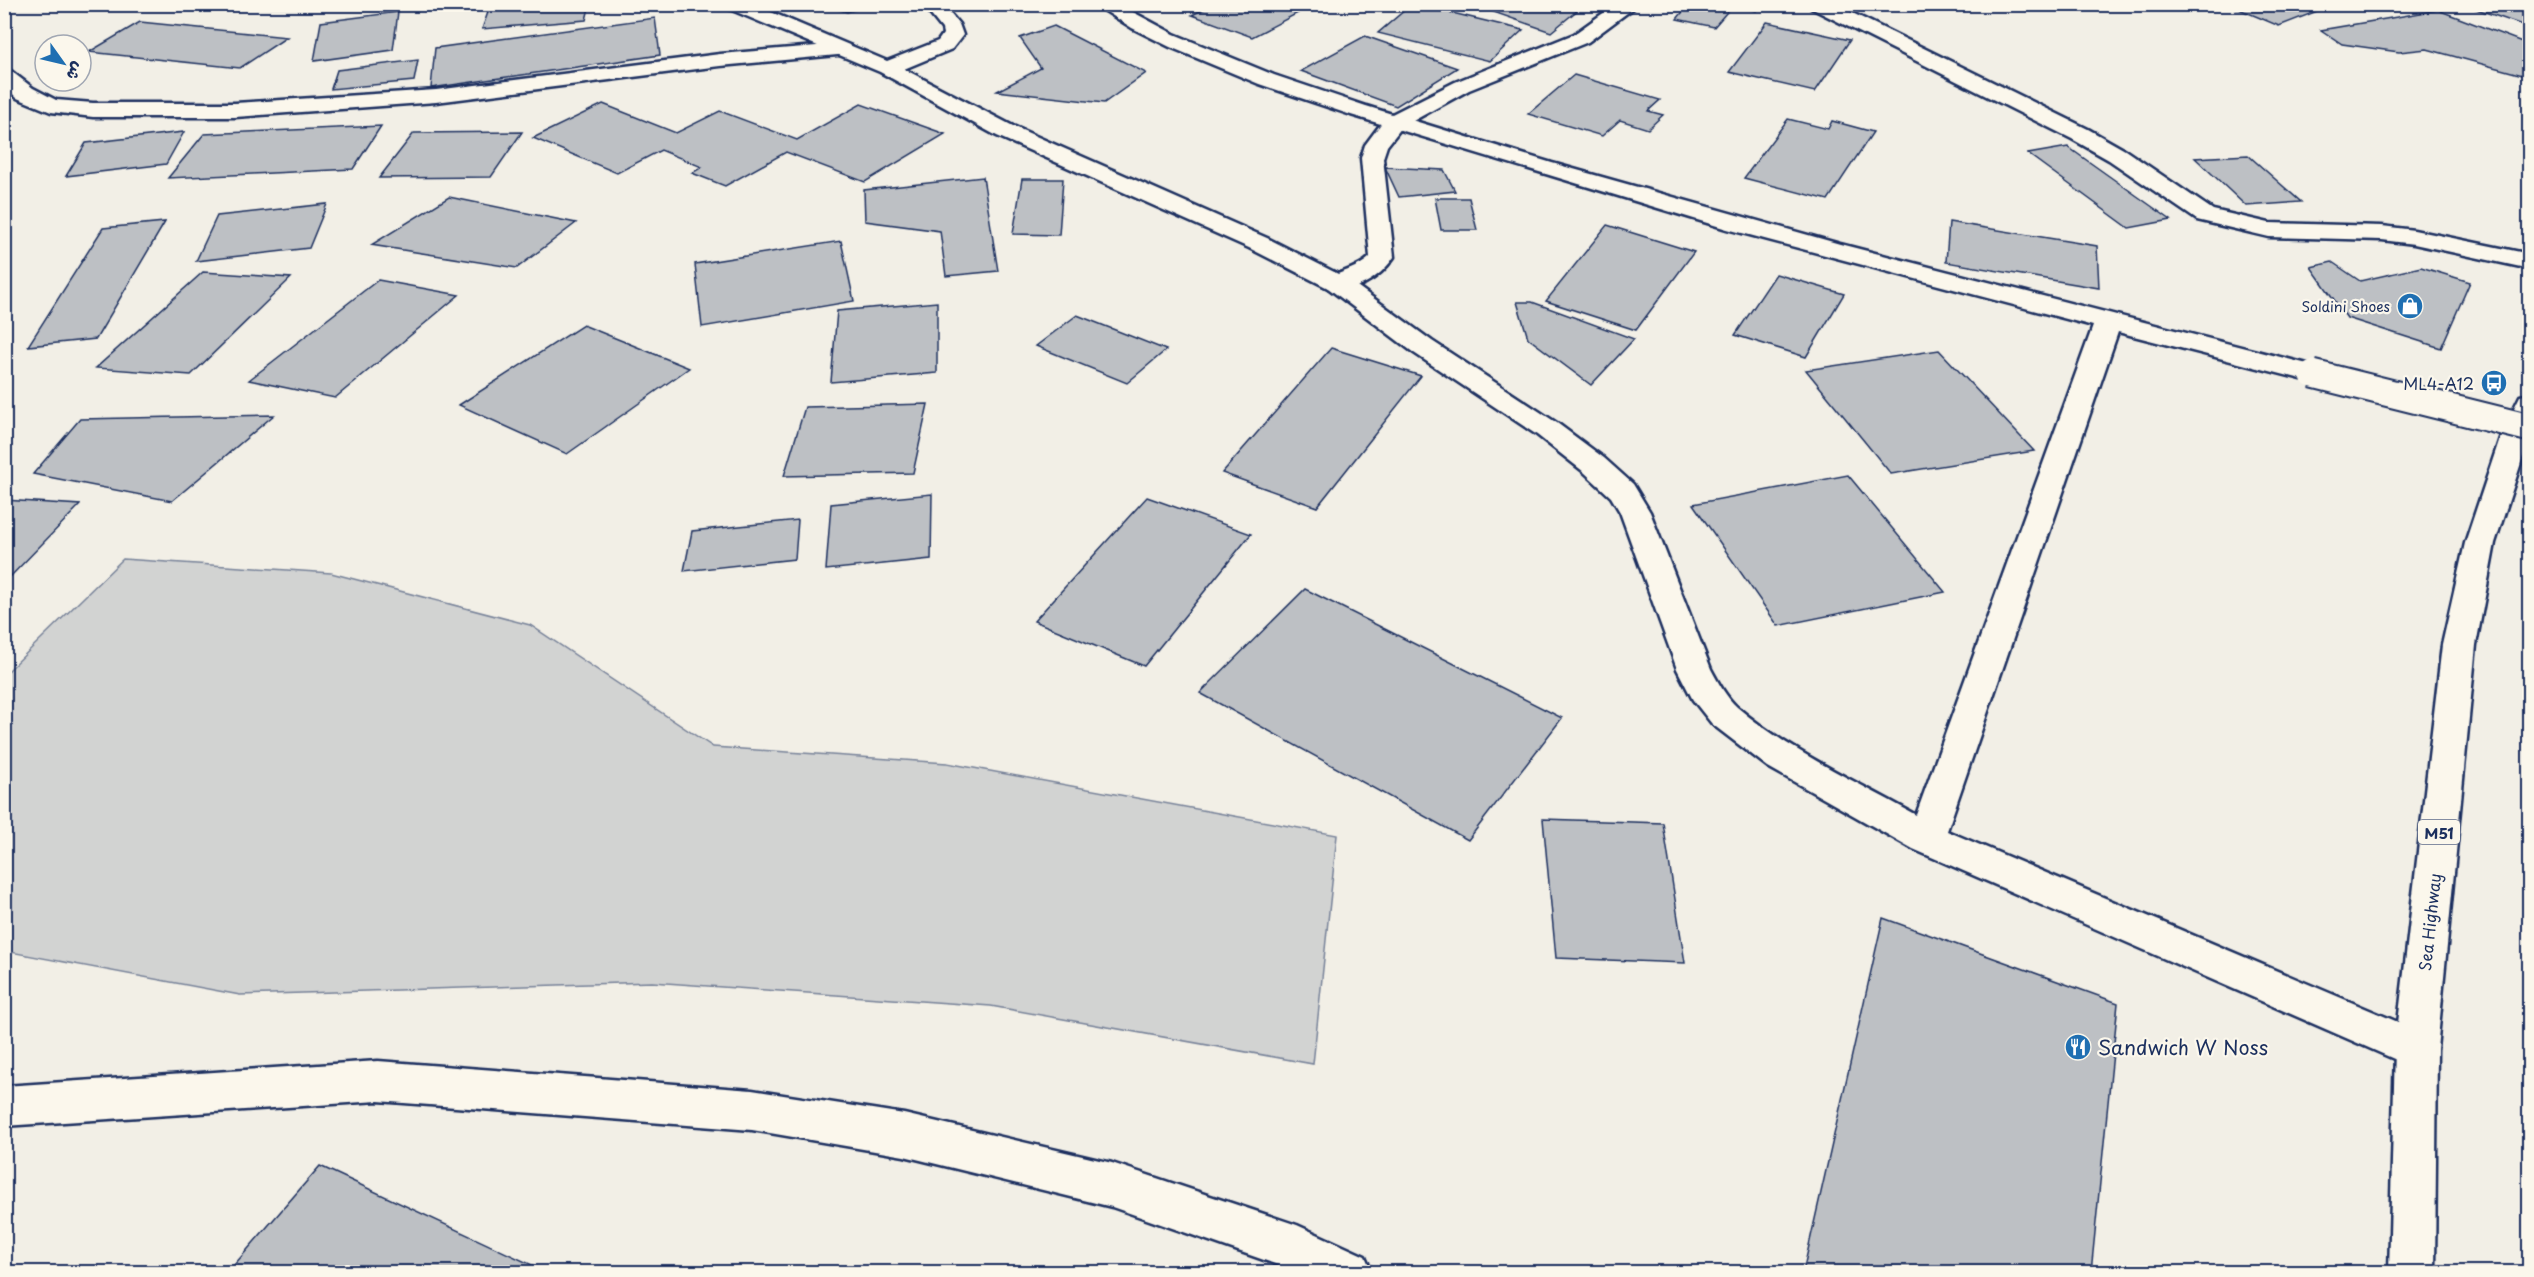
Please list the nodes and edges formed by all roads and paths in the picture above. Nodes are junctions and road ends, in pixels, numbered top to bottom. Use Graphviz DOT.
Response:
graph roads {
  1 [pos="734,4"];
  2 [pos="931,4"];
  3 [pos="1103,4"];
  4 [pos="1629,4"];
  5 [pos="1818,4"];
  6 [pos="840,50"];
  7 [pos="887,68"];
  8 [pos="4,75"];
  9 [pos="1394,122"];
  10 [pos="2529,262"];
  11 [pos="1337,283"];
  12 [pos="2108,322"];
  13 [pos="2529,402"];
  14 [pos="2529,428"];
  15 [pos="1926,838"];
  16 [pos="2416,1049"];
  17 [pos="4,1106"];
  18 [pos="1349,1272"];
  19 [pos="2412,1272"];
  1 -- 6 [label="main road"];
  2 -- 7 [label="main road"];
  3 -- 9 [label="main road"];
  4 -- 9 [label="main road"];
  5 -- 10 [label="main road"];
  6 -- 7 [label="main road"];
  6 -- 8 [label="main road"];
  7 -- 11 [label="main road"];
  9 -- 11 [label="main road"];
  9 -- 12 [label="main road"];
  11 -- 15 [label="main road"];
  12 -- 14 [label="main road, bridge"];
  12 -- 15 [label="main road"];
  13 -- 16 [label="main road, Sea Highway / M51"];
  15 -- 16 [label="main road"];
  16 -- 19 [label="main road, Sea Highway / M51"];
  17 -- 18 [label="main road"];
}
